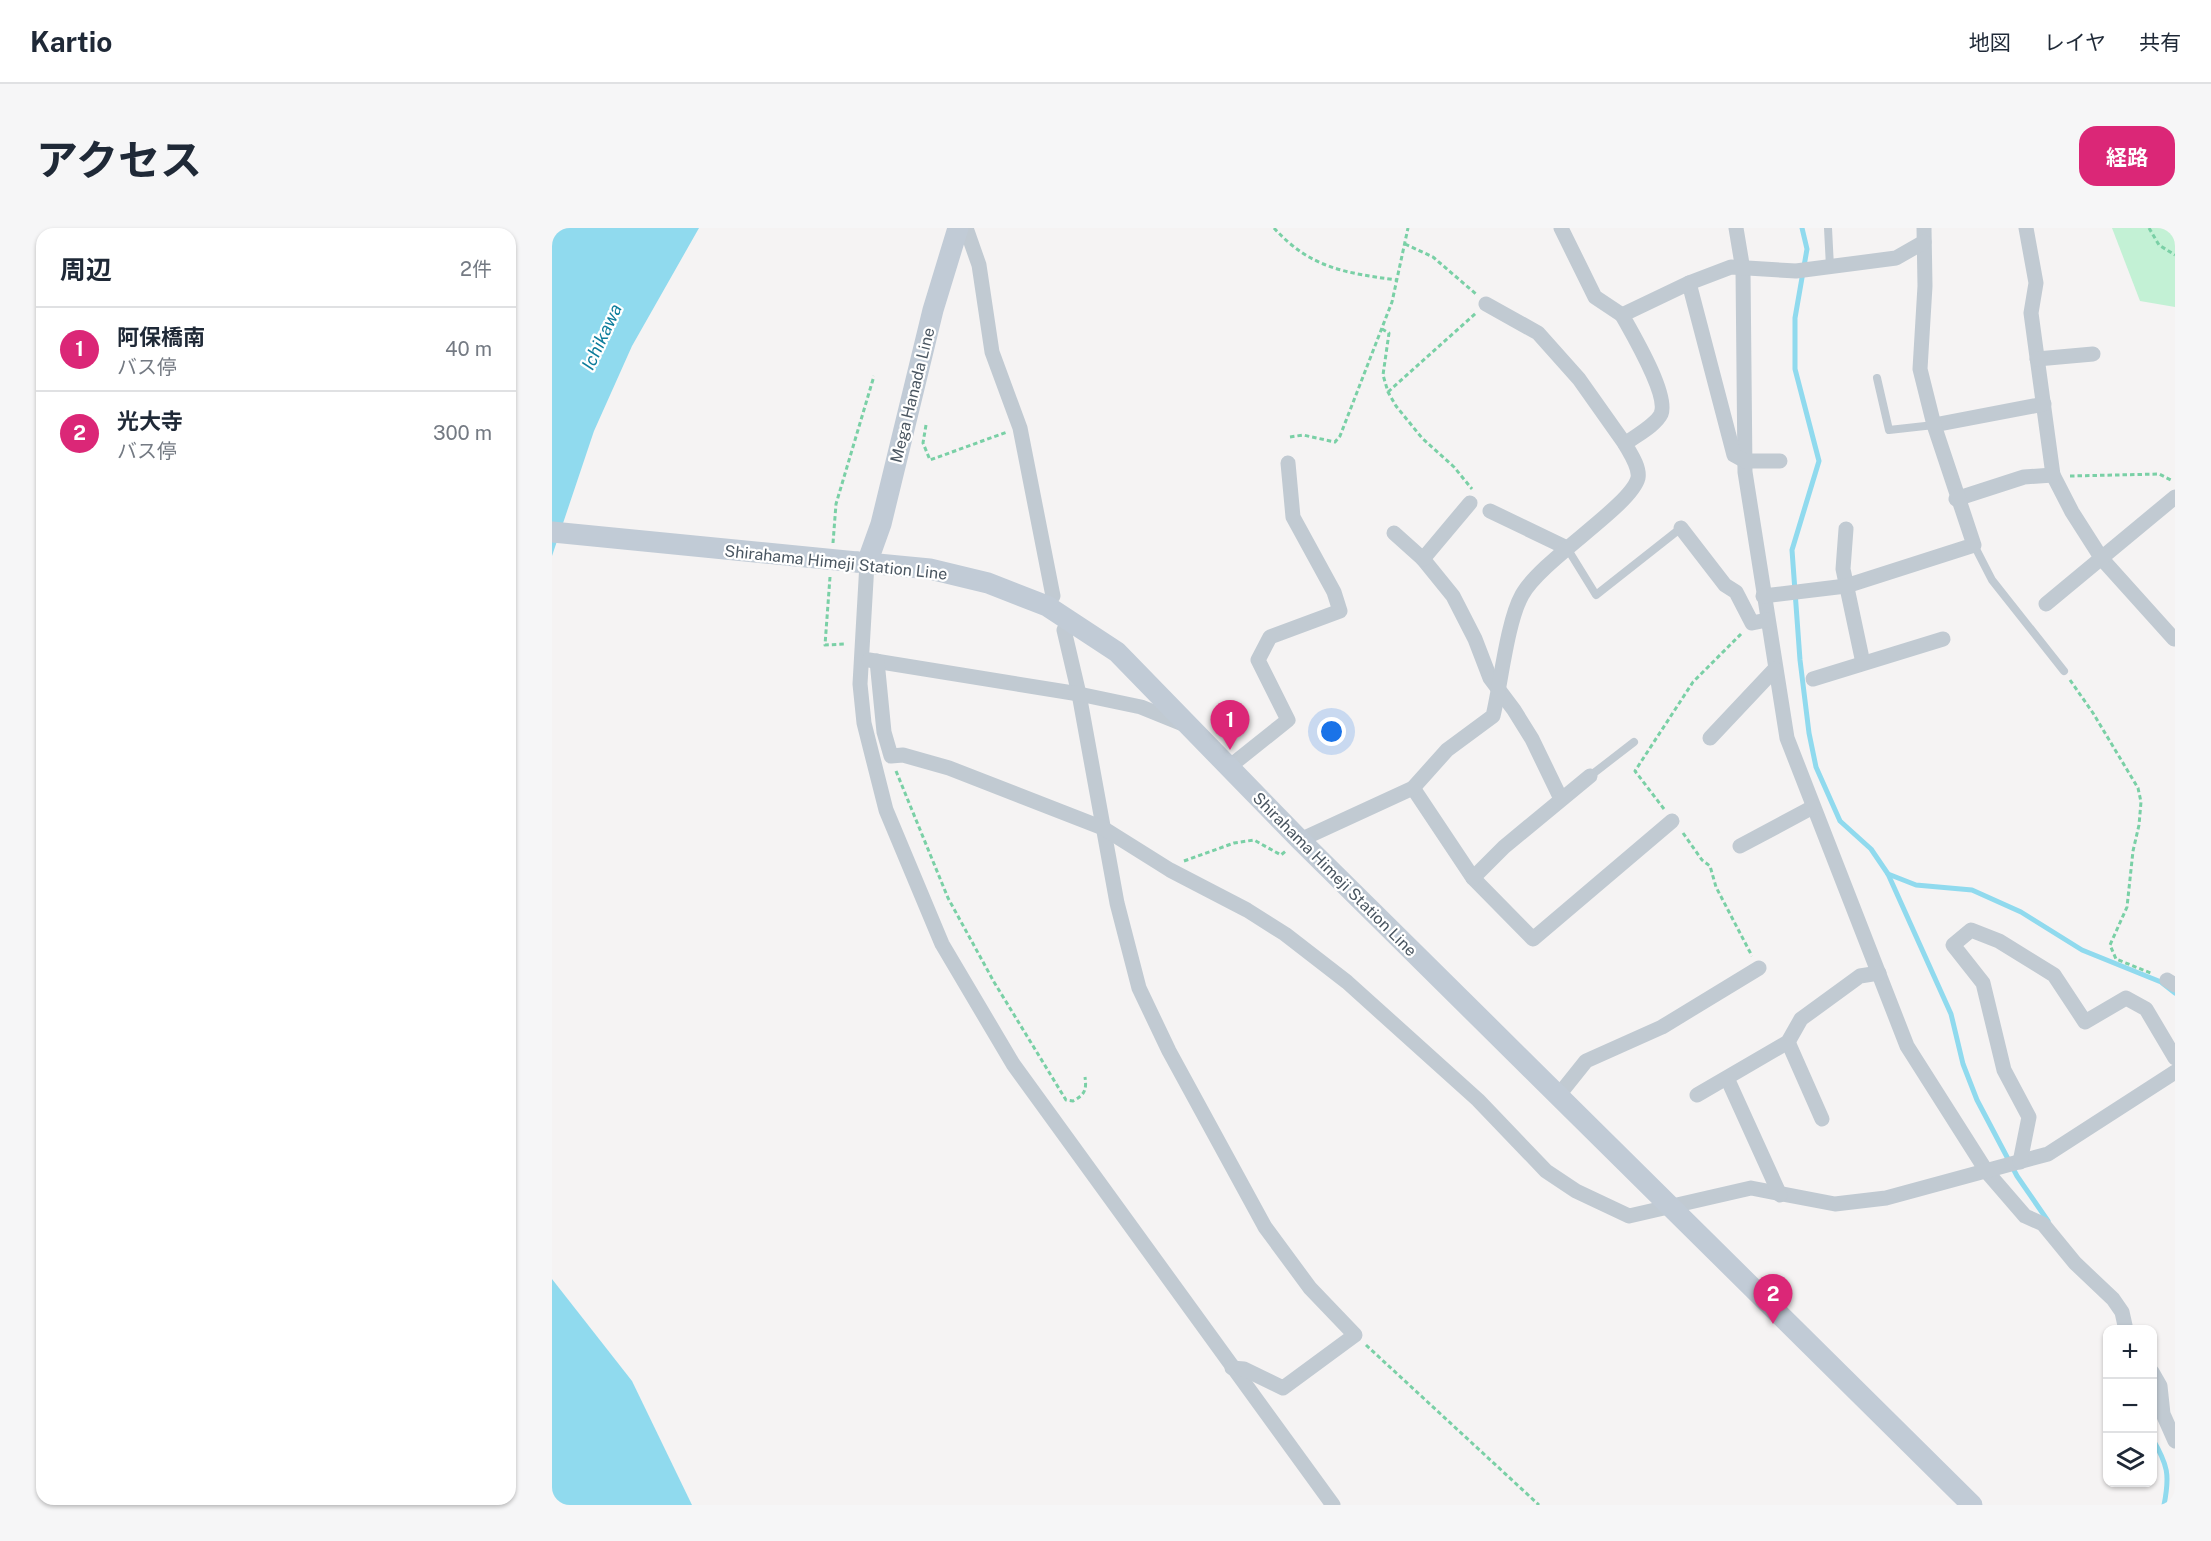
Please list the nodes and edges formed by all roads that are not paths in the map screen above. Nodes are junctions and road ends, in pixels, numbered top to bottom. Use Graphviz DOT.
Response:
graph roads {
  1 [pos="958,228"];
  2 [pos="966,228"];
  3 [pos="1560,228"];
  4 [pos="1736,228"];
  5 [pos="1828,228"];
  6 [pos="2026,228"];
  7 [pos="1924,235"];
  8 [pos="1823,268"];
  9 [pos="1743,270"];
  10 [pos="1689,283"];
  11 [pos="1486,304"];
  12 [pos="1622,315"];
  13 [pos="2093,354"];
  14 [pos="2037,359"];
  15 [pos="1876,378"];
  16 [pos="2044,404"];
  17 [pos="1934,425"];
  18 [pos="1625,444"];
  19 [pos="1745,461"];
  20 [pos="1780,461"];
  21 [pos="1288,463"];
  22 [pos="2053,476"];
  23 [pos="1956,499"];
  24 [pos="1470,502"];
  25 [pos="2173,503"];
  26 [pos="1490,512"];
  27 [pos="1681,528"];
  28 [pos="1846,529"];
  29 [pos="552,532"];
  30 [pos="1394,533"];
  31 [pos="1974,545"];
  32 [pos="1566,548"];
  33 [pos="1423,559"];
  34 [pos="2102,559"];
  35 [pos="862,562"];
  36 [pos="1845,586"];
  37 [pos="1763,596"];
  38 [pos="1053,597"];
  39 [pos="2046,604"];
  40 [pos="1759,621"];
  41 [pos="1064,630"];
  42 [pos="1943,639"];
  43 [pos="2174,639"];
  44 [pos="867,654"];
  45 [pos="1863,663"];
  46 [pos="1775,669"];
  47 [pos="2064,671"];
  48 [pos="1813,679"];
  49 [pos="1499,690"];
  50 [pos="1079,694"];
  51 [pos="1191,727"];
  52 [pos="1710,738"];
  53 [pos="1634,742"];
  54 [pos="1229,766"];
  55 [pos="1590,776"];
  56 [pos="1413,788"];
  57 [pos="1561,799"];
  58 [pos="1813,807"];
  59 [pos="1672,821"];
  60 [pos="1103,828"];
  61 [pos="1300,840"];
  62 [pos="1740,846"];
  63 [pos="1473,878"];
  64 [pos="1759,968"];
  65 [pos="1879,973"];
  66 [pos="1788,1042"];
  67 [pos="2175,1058"];
  68 [pos="2175,1072"];
  69 [pos="1727,1078"];
  70 [pos="1697,1095"];
  71 [pos="1558,1096"];
  72 [pos="1822,1119"];
  73 [pos="2020,1162"];
  74 [pos="1987,1172"];
  75 [pos="1780,1195"];
  76 [pos="1672,1208"];
  77 [pos="2125,1325"];
  78 [pos="1232,1368"];
  79 [pos="2156,1379"];
  80 [pos="2175,1441"];
  81 [pos="1333,1505"];
  82 [pos="1972,1505"];
  1 -- 35 [label="main road, Mega Hanada Line"];
  2 -- 38 [label="street"];
  3 -- 12 [label="street"];
  4 -- 9 [label="street"];
  5 -- 8 [label="lane"];
  6 -- 14 [label="street"];
  7 -- 8 [label="street"];
  7 -- 17 [label="street"];
  8 -- 9 [label="street"];
  9 -- 10 [label="street"];
  9 -- 19 [label="street"];
  10 -- 12 [label="street"];
  10 -- 19 [label="street"];
  11 -- 18 [label="street"];
  12 -- 18 [label="street"];
  13 -- 14 [label="street"];
  14 -- 16 [label="street"];
  15 -- 17 [label="lane"];
  16 -- 17 [label="street"];
  16 -- 22 [label="street"];
  17 -- 23 [label="street"];
  18 -- 32 [label="street"];
  19 -- 20 [label="street"];
  19 -- 37 [label="street"];
  21 -- 54 [label="street"];
  22 -- 23 [label="street"];
  22 -- 34 [label="street"];
  23 -- 31 [label="street"];
  24 -- 33 [label="street"];
  25 -- 34 [label="street"];
  26 -- 32 [label="street"];
  27 -- 32 [label="lane"];
  27 -- 40 [label="street"];
  28 -- 36 [label="street"];
  29 -- 35 [label="main road, Shirahama Himeji Station Line, bridge"];
  30 -- 33 [label="street"];
  31 -- 36 [label="street"];
  31 -- 47 [label="lane"];
  32 -- 49 [label="street"];
  33 -- 49 [label="street"];
  34 -- 39 [label="street"];
  34 -- 43 [label="street"];
  35 -- 44 [label="street"];
  35 -- 51 [label="main road, Shirahama Himeji Station Line"];
  36 -- 37 [label="street"];
  36 -- 45 [label="street"];
  37 -- 40 [label="street"];
  40 -- 46 [label="street"];
  41 -- 50 [label="street"];
  42 -- 45 [label="street"];
  44 -- 50 [label="street"];
  44 -- 60 [label="street"];
  44 -- 78 [label="street"];
  45 -- 48 [label="street"];
  46 -- 52 [label="street"];
  46 -- 58 [label="street"];
  49 -- 56 [label="street"];
  49 -- 57 [label="street"];
  50 -- 51 [label="street"];
  50 -- 60 [label="street"];
  51 -- 54 [label="main road, Shirahama Himeji Station Line"];
  53 -- 55 [label="lane"];
  54 -- 61 [label="main road, Shirahama Himeji Station Line"];
  55 -- 57 [label="street"];
  56 -- 61 [label="street"];
  56 -- 63 [label="street"];
  57 -- 63 [label="street"];
  58 -- 62 [label="street"];
  58 -- 65 [label="street"];
  59 -- 63 [label="street"];
  60 -- 76 [label="street"];
  60 -- 78 [label="street"];
  61 -- 71 [label="main road, Shirahama Himeji Station Line"];
  64 -- 71 [label="street"];
  65 -- 66 [label="street"];
  65 -- 74 [label="street"];
  66 -- 69 [label="street"];
  66 -- 72 [label="street"];
  67 -- 73 [label="street"];
  68 -- 73 [label="street"];
  69 -- 70 [label="street"];
  69 -- 75 [label="street"];
  71 -- 76 [label="main road, Shirahama Himeji Station Line"];
  73 -- 74 [label="street"];
  74 -- 75 [label="street"];
  74 -- 77 [label="street"];
  75 -- 76 [label="street"];
  76 -- 82 [label="main road, Shirahama Himeji Station Line"];
  78 -- 81 [label="street"];
  79 -- 80 [label="street"];
}
